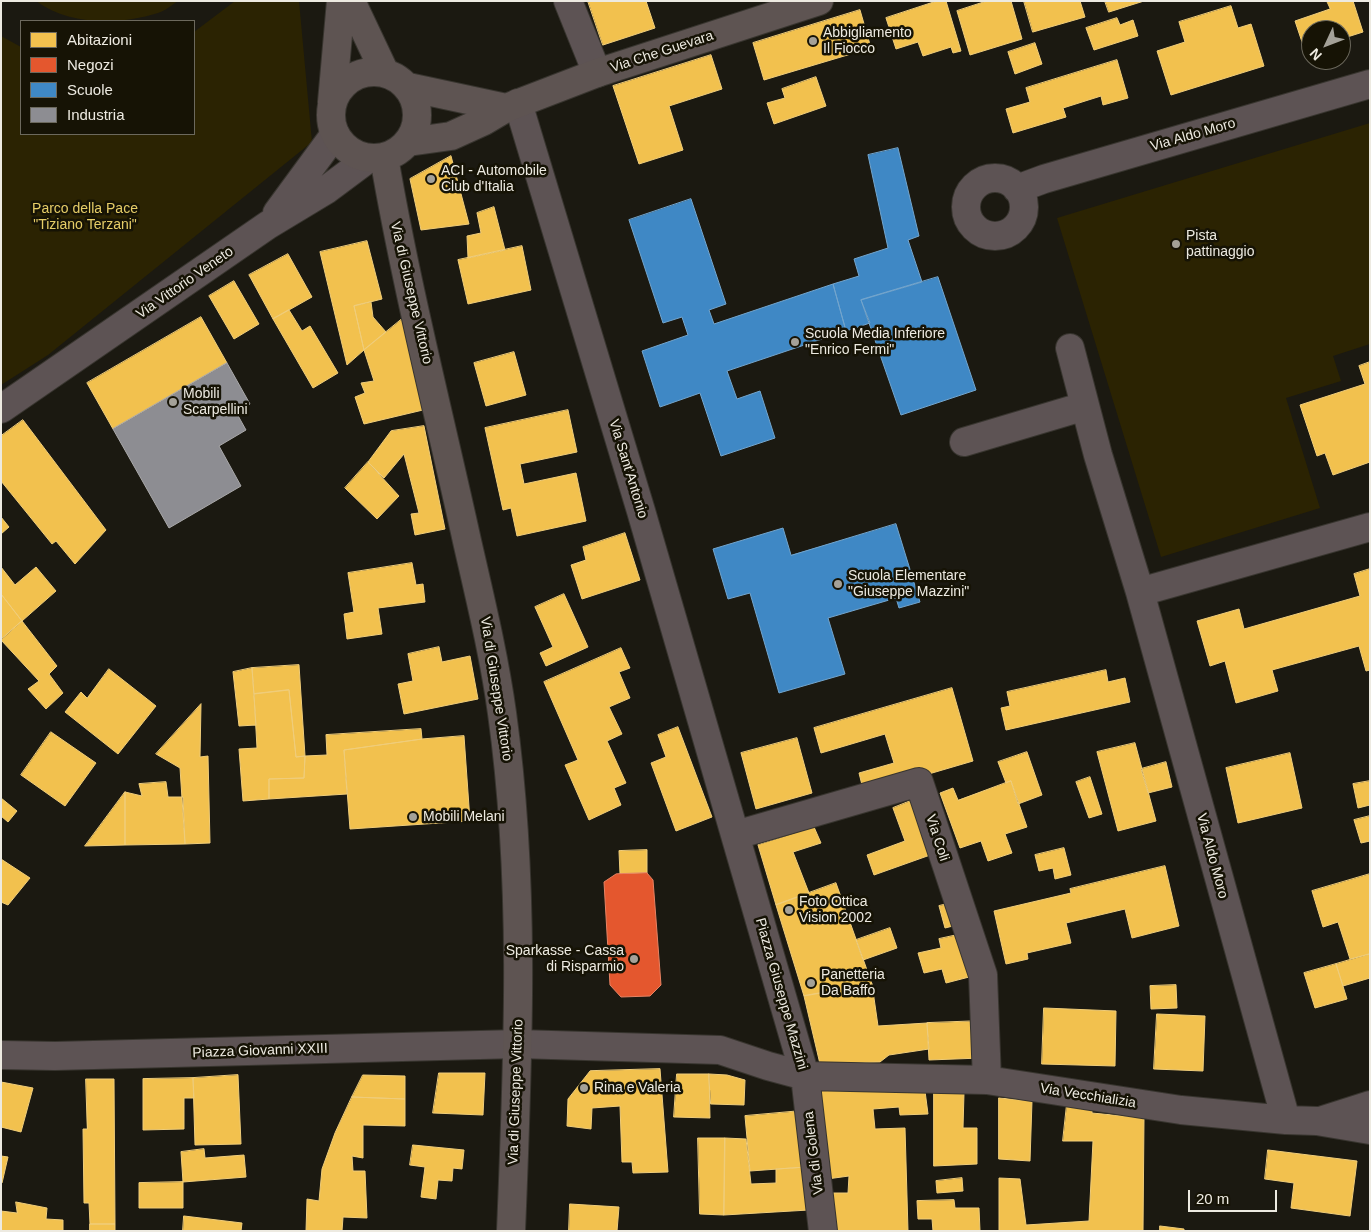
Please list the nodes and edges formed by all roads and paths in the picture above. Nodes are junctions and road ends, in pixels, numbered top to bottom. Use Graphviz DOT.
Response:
graph roads {
  1 [pos="341,1"];
  2 [pos="351,1"];
  3 [pos="568,1"];
  4 [pos="819,1"];
  5 [pos="385,73"];
  6 [pos="597,73"];
  7 [pos="1370,84"];
  8 [pos="408,87"];
  9 [pos="512,105"];
  10 [pos="331,108"];
  11 [pos="335,134"];
  12 [pos="408,142"];
  13 [pos="376,157"];
  14 [pos="1017,189"];
  15 [pos="268,224"];
  16 [pos="1070,348"];
  17 [pos="1085,406"];
  18 [pos="1,409"];
  19 [pos="964,442"];
  20 [pos="1370,527"];
  21 [pos="1140,592"];
  22 [pos="736,836"];
  23 [pos="518,1044"];
  24 [pos="1,1055"];
  25 [pos="805,1076"];
  26 [pos="987,1080"];
  27 [pos="1370,1105"];
  28 [pos="1286,1120"];
  29 [pos="1317,1121"];
  30 [pos="1370,1130"];
  31 [pos="511,1231"];
  32 [pos="823,1231"];
  1 -- 10 [label="main road"];
  2 -- 5 [label="main road"];
  3 -- 6 [label="street"];
  4 -- 6 [label="main road, Via Che Guevara"];
  5 -- 8 [label="main road"];
  5 -- 10 [label="main road"];
  6 -- 9 [label="main road, Via Che Guevara"];
  7 -- 14 [label="street, Via Aldo Moro"];
  8 -- 9 [label="main road"];
  8 -- 12 [label="main road"];
  9 -- 12 [label="main road, Via Che Guevara"];
  9 -- 22 [label="street, Via Sant'Antonio"];
  10 -- 11 [label="main road"];
  11 -- 13 [label="main road"];
  11 -- 15 [label="street"];
  12 -- 13 [label="main road"];
  13 -- 15 [label="street, Via Vittorio Veneto"];
  13 -- 23 [label="main road, Via di Giuseppe Vittorio"];
  15 -- 18 [label="street, Via Vittorio Veneto"];
  16 -- 17 [label="street, Via Aldo Moro"];
  17 -- 19 [label="street"];
  17 -- 21 [label="street, Via Aldo Moro"];
  20 -- 21 [label="street"];
  21 -- 28 [label="street, Via Aldo Moro"];
  22 -- 25 [label="street, Piazza Giuseppe Mazzini"];
  22 -- 26 [label="street, Via Coli"];
  23 -- 24 [label="street, Piazza Giovanni XXIII"];
  23 -- 25 [label="street, Piazza Giuseppe Mazzini"];
  23 -- 31 [label="main road, Via di Giuseppe Vittorio"];
  25 -- 26 [label="street, Via Vecchializia"];
  25 -- 32 [label="street, Via di Golena"];
  26 -- 28 [label="street, Via Vecchializia"];
  27 -- 29 [label="street"];
  28 -- 29 [label="street, Via Vecchializia"];
  29 -- 30 [label="street, Via Vecchializia"];
}
